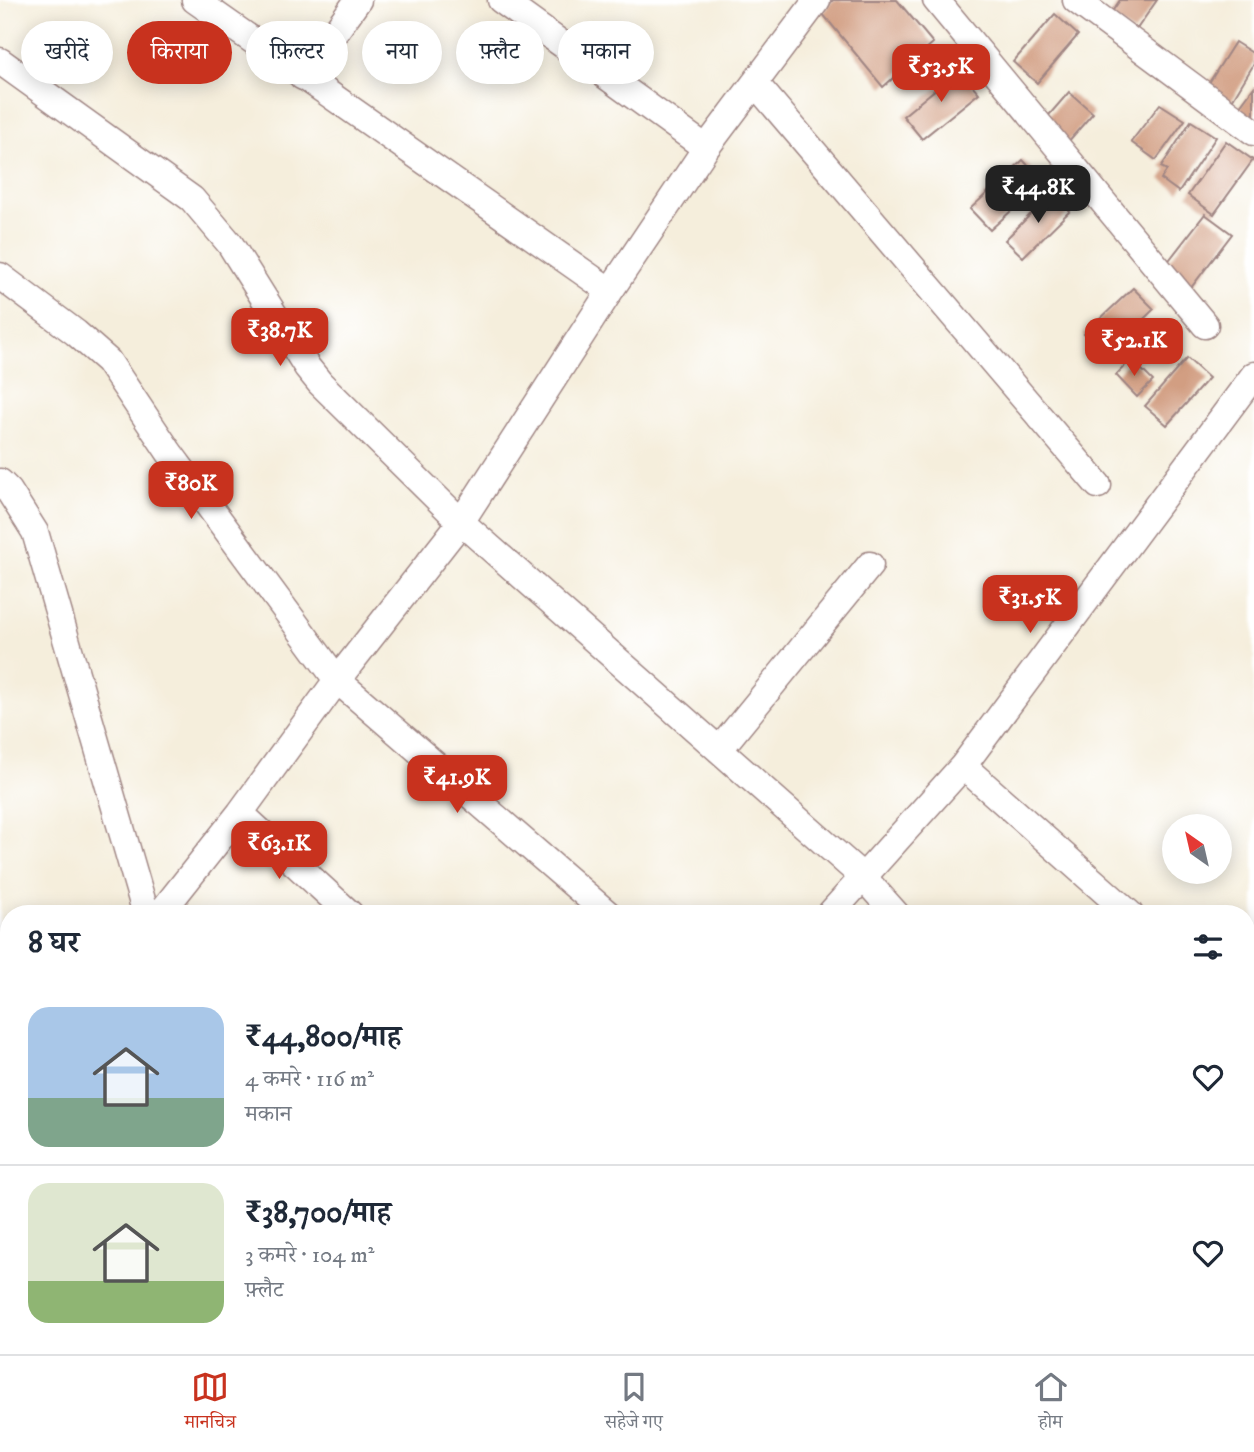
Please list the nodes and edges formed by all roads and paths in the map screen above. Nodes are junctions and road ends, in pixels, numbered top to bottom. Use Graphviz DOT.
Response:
graph roads {
  1 [pos="195,0"];
  2 [pos="358,0"];
  3 [pos="501,0"];
  4 [pos="936,0"];
  5 [pos="1076,0"];
  6 [pos="810,2"];
  7 [pos="343,21"];
  8 [pos="246,36"];
  9 [pos="0,61"];
  10 [pos="755,83"];
  11 [pos="313,84"];
  12 [pos="1254,132"];
  13 [pos="706,148"];
  14 [pos="0,276"];
  15 [pos="610,291"];
  16 [pos="1205,325"];
  17 [pos="1254,375"];
  18 [pos="0,482"];
  19 [pos="1098,485"];
  20 [pos="461,522"];
  21 [pos="870,565"];
  22 [pos="337,680"];
  23 [pos="719,750"];
  24 [pos="963,766"];
  25 [pos="240,813"];
  26 [pos="863,877"];
  27 [pos="143,905"];
  28 [pos="167,905"];
  29 [pos="340,905"];
  30 [pos="598,905"];
  31 [pos="838,905"];
  32 [pos="888,905"];
  33 [pos="1120,905"];
  1 -- 8 [label="street"];
  2 -- 7 [label="street"];
  3 -- 13 [label="street"];
  4 -- 16 [label="street"];
  5 -- 12 [label="street"];
  6 -- 10 [label="street"];
  9 -- 20 [label="street"];
  10 -- 13 [label="street"];
  10 -- 19 [label="street"];
  11 -- 15 [label="street"];
  13 -- 15 [label="street"];
  14 -- 22 [label="street"];
  15 -- 20 [label="street"];
  17 -- 24 [label="street"];
  18 -- 27 [label="street"];
  20 -- 22 [label="street"];
  20 -- 23 [label="street"];
  21 -- 23 [label="street"];
  22 -- 25 [label="street"];
  22 -- 30 [label="street"];
  23 -- 26 [label="street"];
  24 -- 26 [label="street"];
  24 -- 33 [label="street"];
  25 -- 28 [label="street"];
  25 -- 29 [label="street"];
  26 -- 31 [label="street"];
  26 -- 32 [label="street"];
}
